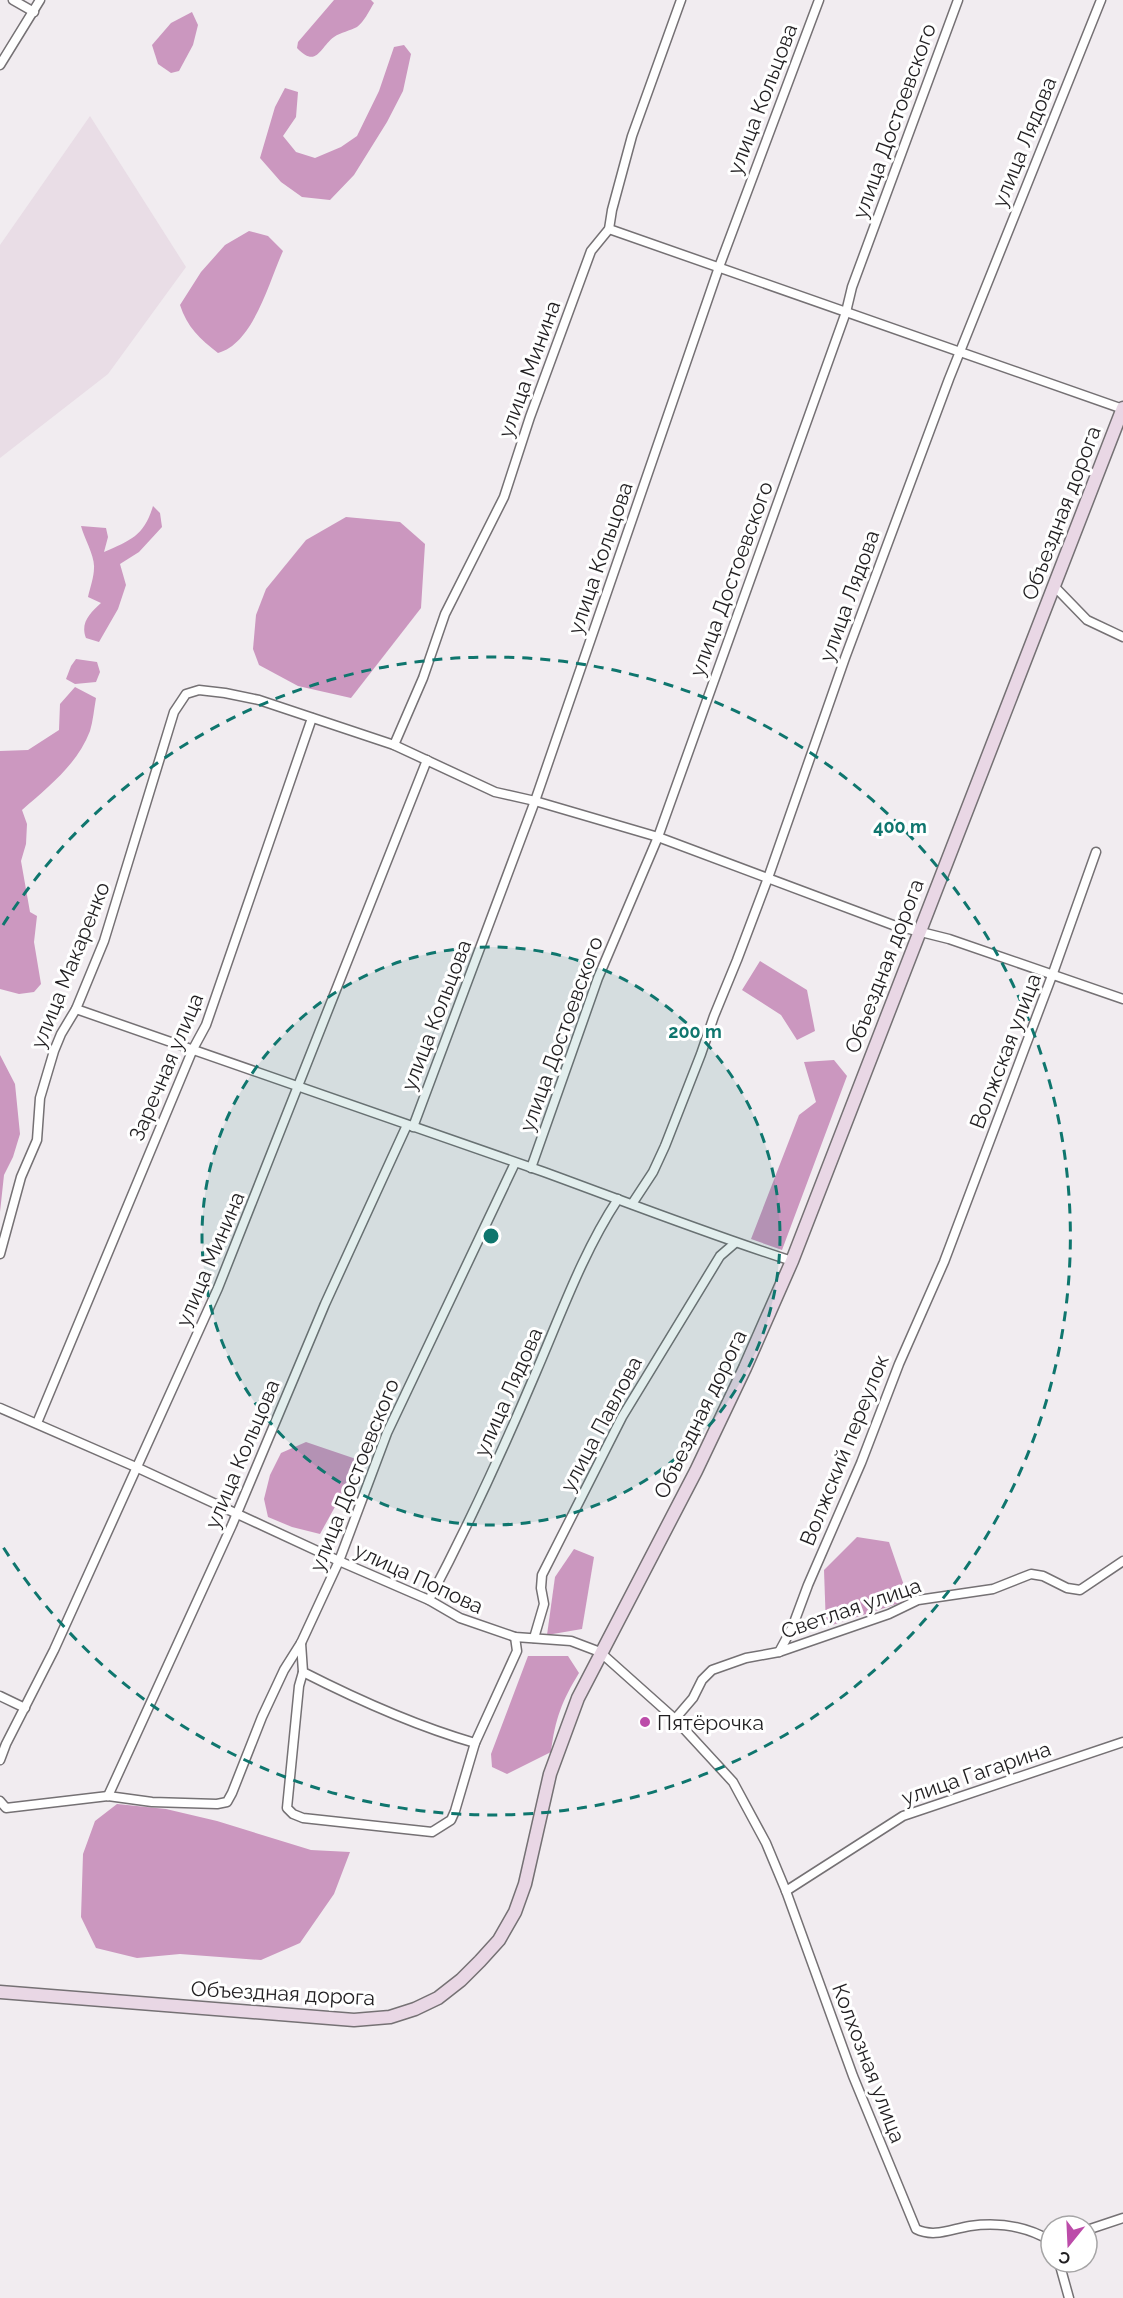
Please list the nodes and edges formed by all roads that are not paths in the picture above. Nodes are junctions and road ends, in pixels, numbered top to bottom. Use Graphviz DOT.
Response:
graph roads {
  1 [pos="14,0"];
  2 [pos="40,0"];
  3 [pos="681,0"];
  4 [pos="819,0"];
  5 [pos="958,0"];
  6 [pos="1101,0"];
  7 [pos="34,12"];
  8 [pos="0,65"];
  9 [pos="609,230"];
  10 [pos="719,267"];
  11 [pos="846,312"];
  12 [pos="960,352"];
  13 [pos="1123,409"];
  14 [pos="1054,586"];
  15 [pos="1123,637"];
  16 [pos="312,718"];
  17 [pos="394,745"];
  18 [pos="427,760"];
  19 [pos="535,801"];
  20 [pos="658,837"];
  21 [pos="1096,852"];
  22 [pos="768,879"];
  23 [pos="918,932"];
  24 [pos="1053,973"];
  25 [pos="1123,999"];
  26 [pos="76,1009"];
  27 [pos="193,1049"];
  28 [pos="300,1086"];
  29 [pos="410,1126"];
  30 [pos="515,1162"];
  31 [pos="531,1168"];
  32 [pos="618,1199"];
  33 [pos="632,1204"];
  34 [pos="735,1243"];
  35 [pos="0,1254"];
  36 [pos="792,1261"];
  37 [pos="944,1262"];
  38 [pos="0,1408"];
  39 [pos="37,1423"];
  40 [pos="138,1468"];
  41 [pos="237,1514"];
  42 [pos="339,1561"];
  43 [pos="1123,1561"];
  44 [pos="429,1600"];
  45 [pos="515,1638"];
  46 [pos="534,1638"];
  47 [pos="301,1643"];
  48 [pos="600,1652"];
  49 [pos="779,1652"];
  50 [pos="303,1672"];
  51 [pos="0,1696"];
  52 [pos="25,1708"];
  53 [pos="675,1719"];
  54 [pos="1123,1742"];
  55 [pos="475,1743"];
  56 [pos="0,1760"];
  57 [pos="108,1796"];
  58 [pos="3,1804"];
  59 [pos="786,1891"];
  60 [pos="0,1992"];
  61 [pos="1123,2218"];
  62 [pos="1099,2226"];
  63 [pos="1039,2234"];
  64 [pos="1062,2274"];
  65 [pos="1069,2298"];
  1 -- 7 [label="street"];
  2 -- 7 [label="street"];
  3 -- 9 [label="street, улица Минина"];
  4 -- 10 [label="street, улица Кольцова"];
  5 -- 11 [label="street, улица Достоевского"];
  6 -- 12 [label="street, улица Лядова"];
  7 -- 8 [label="street"];
  9 -- 10 [label="street"];
  9 -- 17 [label="street, улица Минина"];
  10 -- 11 [label="street"];
  10 -- 19 [label="street, улица Кольцова"];
  11 -- 12 [label="street"];
  11 -- 20 [label="street, улица Достоевского"];
  12 -- 13 [label="street"];
  12 -- 22 [label="street, улица Лядова"];
  13 -- 14 [label="main road, Объездная дорога"];
  14 -- 15 [label="street"];
  14 -- 23 [label="main road, Объездная дорога"];
  16 -- 17 [label="street"];
  16 -- 26 [label="street, улица Макаренко"];
  16 -- 27 [label="street, Заречная улица"];
  17 -- 18 [label="street"];
  18 -- 19 [label="street"];
  18 -- 28 [label="street, улица Минина"];
  19 -- 20 [label="street"];
  19 -- 29 [label="street, улица Кольцова"];
  20 -- 22 [label="street"];
  20 -- 31 [label="street, улица Достоевского"];
  21 -- 24 [label="street, Волжская улица"];
  22 -- 23 [label="street"];
  22 -- 33 [label="street, улица Лядова"];
  23 -- 24 [label="street"];
  23 -- 36 [label="main road, Объездная дорога"];
  24 -- 25 [label="street"];
  24 -- 37 [label="street, Волжская улица"];
  26 -- 27 [label="street"];
  26 -- 35 [label="street, улица Макаренко"];
  27 -- 28 [label="street"];
  27 -- 39 [label="street, Заречная улица"];
  28 -- 29 [label="street"];
  28 -- 40 [label="street, улица Минина"];
  29 -- 30 [label="street"];
  29 -- 41 [label="street, улица Кольцова"];
  30 -- 31 [label="street"];
  30 -- 42 [label="street, улица Достоевского"];
  31 -- 32 [label="street"];
  32 -- 33 [label="street"];
  32 -- 44 [label="street, улица Лядова"];
  33 -- 34 [label="street"];
  34 -- 36 [label="street"];
  34 -- 46 [label="street, улица Павлова"];
  36 -- 48 [label="main road, Объездная дорога"];
  37 -- 49 [label="street, Волжский переулок"];
  38 -- 39 [label="street, улица Попова"];
  39 -- 40 [label="street, улица Попова"];
  40 -- 41 [label="street, улица Попова"];
  40 -- 52 [label="street, улица Минина"];
  41 -- 42 [label="street, улица Попова"];
  41 -- 57 [label="street, улица Кольцова"];
  42 -- 44 [label="street, улица Попова"];
  42 -- 47 [label="street, улица Достоевского"];
  43 -- 49 [label="street, Светлая улица"];
  44 -- 45 [label="street, улица Попова"];
  45 -- 46 [label="street, улица Попова"];
  45 -- 55 [label="street"];
  46 -- 48 [label="street, улица Попова"];
  47 -- 50 [label="street"];
  47 -- 57 [label="street, улица Достоевского"];
  48 -- 53 [label="street, Колхозная улица"];
  48 -- 60 [label="main road, Объездная дорога"];
  49 -- 53 [label="street, Светлая улица"];
  50 -- 55 [label="street"];
  50 -- 55 [label="street"];
  51 -- 52 [label="street"];
  52 -- 56 [label="street, улица Минина"];
  53 -- 59 [label="street, Колхозная улица"];
  54 -- 59 [label="street, улица Гагарина"];
  57 -- 58 [label="street"];
  59 -- 63 [label="street, Колхозная улица"];
  61 -- 62 [label="street"];
  64 -- 65 [label="street"];
}
